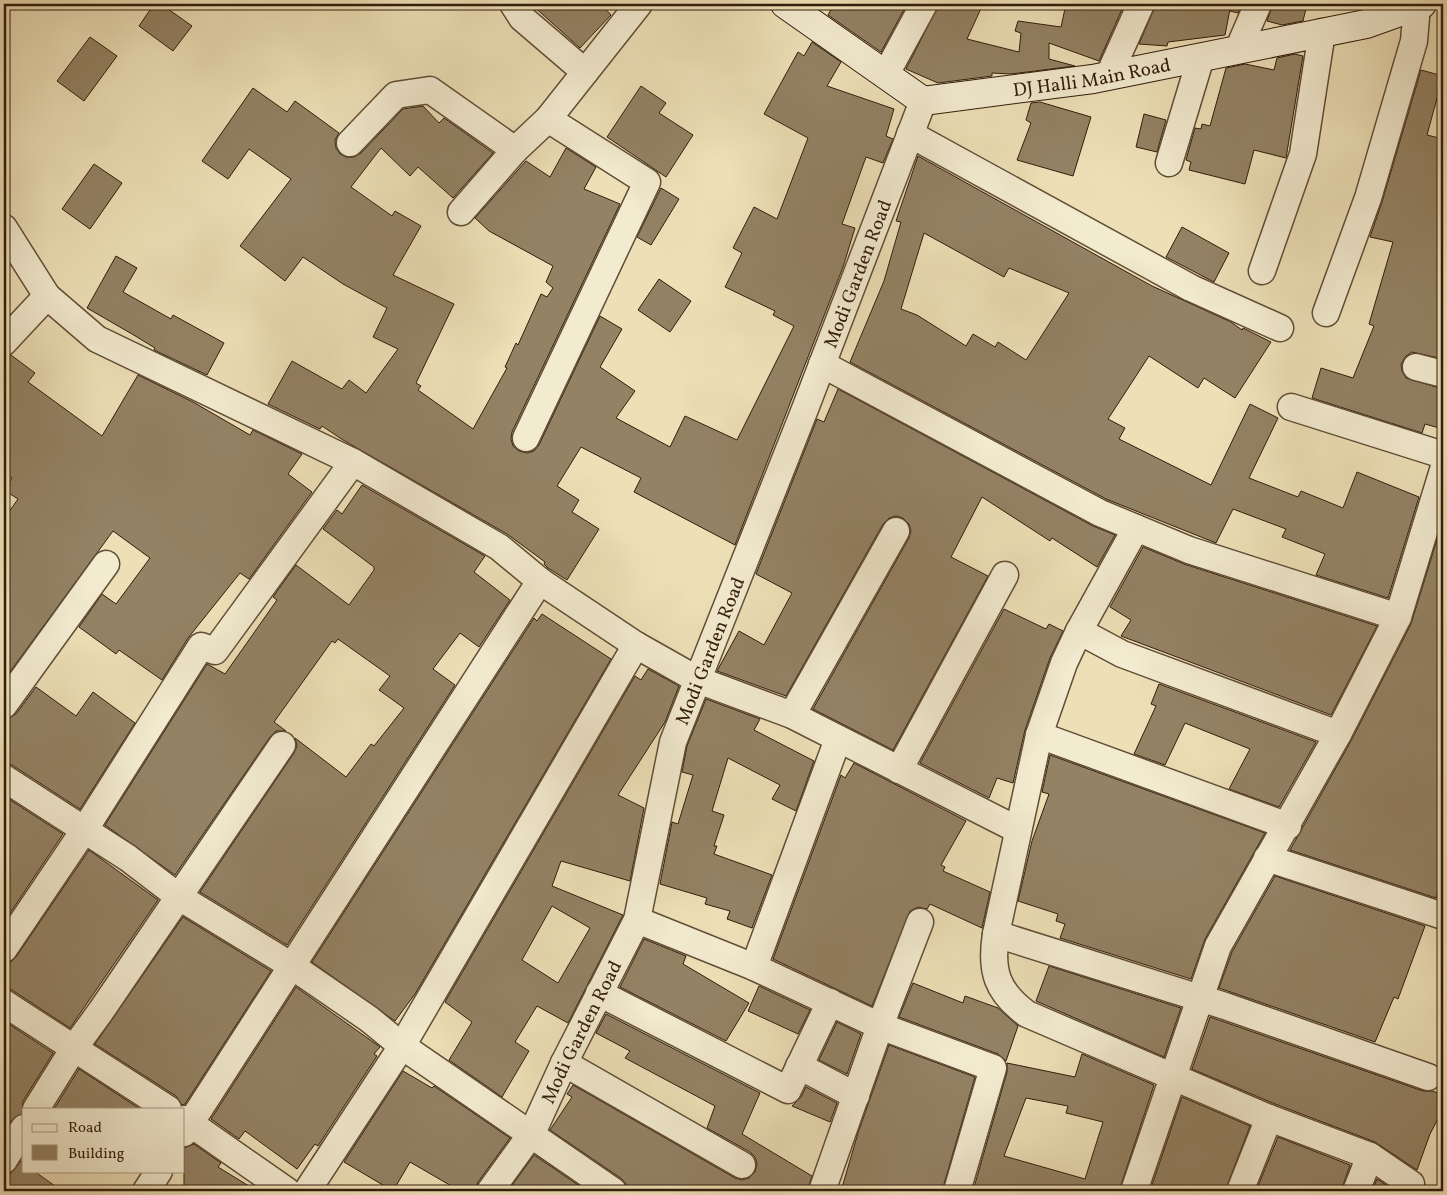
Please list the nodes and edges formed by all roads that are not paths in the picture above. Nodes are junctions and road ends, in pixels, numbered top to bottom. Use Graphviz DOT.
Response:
graph roads {
  1 [pos="513,4"];
  2 [pos="638,4"];
  3 [pos="785,4"];
  4 [pos="924,4"];
  5 [pos="1141,4"];
  6 [pos="1258,4"];
  7 [pos="1420,5"];
  8 [pos="1322,32"];
  9 [pos="1238,50"];
  10 [pos="1201,57"];
  11 [pos="585,72"];
  12 [pos="886,74"];
  13 [pos="1109,75"];
  14 [pos="923,101"];
  15 [pos="548,119"];
  16 [pos="910,134"];
  17 [pos="350,144"];
  18 [pos="515,150"];
  19 [pos="1169,163"];
  20 [pos="461,212"];
  21 [pos="4,228"];
  22 [pos="1262,271"];
  23 [pos="46,296"];
  24 [pos="1326,313"];
  25 [pos="1280,328"];
  26 [pos="4,342"];
  27 [pos="822,364"];
  28 [pos="1416,367"];
  29 [pos="1443,374"];
  30 [pos="1290,407"];
  31 [pos="526,438"];
  32 [pos="1443,455"];
  33 [pos="353,462"];
  34 [pos="1443,470"];
  35 [pos="1136,528"];
  36 [pos="896,531"];
  37 [pos="106,564"];
  38 [pos="1004,575"];
  39 [pos="540,581"];
  40 [pos="1398,617"];
  41 [pos="1079,631"];
  42 [pos="636,645"];
  43 [pos="698,680"];
  44 [pos="4,704"];
  45 [pos="792,715"];
  46 [pos="1338,734"];
  47 [pos="1039,735"];
  48 [pos="838,739"];
  49 [pos="282,744"];
  50 [pos="899,770"];
  51 [pos="4,778"];
  52 [pos="1288,826"];
  53 [pos="85,829"];
  54 [pos="1018,830"];
  55 [pos="1268,858"];
  56 [pos="179,897"];
  57 [pos="1443,916"];
  58 [pos="637,920"];
  59 [pos="920,922"];
  60 [pos="996,934"];
  61 [pos="4,949"];
  62 [pos="292,966"];
  63 [pos="754,967"];
  64 [pos="599,993"];
  65 [pos="1200,999"];
  66 [pos="830,1002"];
  67 [pos="4,1003"];
  68 [pos="880,1026"];
  69 [pos="402,1046"];
  70 [pos="74,1048"];
  71 [pos="564,1063"];
  72 [pos="798,1066"];
  73 [pos="1174,1076"];
  74 [pos="1428,1077"];
  75 [pos="856,1096"];
  76 [pos="37,1108"];
  77 [pos="166,1108"];
  78 [pos="1269,1118"];
  79 [pos="186,1125"];
  80 [pos="22,1131"];
  81 [pos="532,1133"];
  82 [pos="1370,1156"];
  83 [pos="4,1160"];
  84 [pos="742,1165"];
  85 [pos="158,1172"];
  86 [pos="1411,1184"];
  87 [pos="146,1191"];
  88 [pos="287,1191"];
  89 [pos="307,1191"];
  90 [pos="490,1191"];
  91 [pos="613,1191"];
  92 [pos="822,1191"];
  93 [pos="957,1191"];
  94 [pos="1134,1191"];
  95 [pos="1240,1191"];
  96 [pos="1356,1191"];
  1 -- 11 [label="street"];
  2 -- 11 [label="street"];
  3 -- 12 [label="street"];
  4 -- 12 [label="street"];
  5 -- 13 [label="street"];
  6 -- 9 [label="street"];
  7 -- 8 [label="street, DJ Halli Main Road"];
  7 -- 24 [label="street"];
  8 -- 9 [label="street, DJ Halli Main Road"];
  8 -- 22 [label="street"];
  9 -- 10 [label="street, DJ Halli Main Road"];
  10 -- 13 [label="street, DJ Halli Main Road"];
  10 -- 19 [label="street"];
  11 -- 15 [label="street"];
  12 -- 14 [label="street"];
  13 -- 14 [label="street, DJ Halli Main Road"];
  14 -- 16 [label="street, Modi Garden Road"];
  15 -- 18 [label="street"];
  15 -- 31 [label="street"];
  16 -- 25 [label="street"];
  16 -- 27 [label="street, Modi Garden Road"];
  17 -- 18 [label="street"];
  18 -- 20 [label="street"];
  21 -- 23 [label="street"];
  23 -- 26 [label="street"];
  23 -- 33 [label="street"];
  27 -- 35 [label="street"];
  27 -- 43 [label="street, Modi Garden Road"];
  28 -- 29 [label="street"];
  30 -- 32 [label="street"];
  33 -- 39 [label="street"];
  33 -- 53 [label="street"];
  34 -- 40 [label="street"];
  35 -- 40 [label="street"];
  35 -- 41 [label="street"];
  36 -- 45 [label="street"];
  37 -- 44 [label="street"];
  38 -- 50 [label="street"];
  39 -- 42 [label="street"];
  39 -- 62 [label="street"];
  40 -- 46 [label="street"];
  41 -- 46 [label="street"];
  41 -- 47 [label="street"];
  42 -- 43 [label="street"];
  42 -- 69 [label="street"];
  43 -- 45 [label="street"];
  43 -- 58 [label="street, Modi Garden Road"];
  45 -- 48 [label="street"];
  46 -- 52 [label="street"];
  47 -- 52 [label="street"];
  47 -- 54 [label="street"];
  48 -- 50 [label="street"];
  48 -- 63 [label="street"];
  49 -- 56 [label="street"];
  50 -- 54 [label="street"];
  51 -- 53 [label="street"];
  52 -- 55 [label="street"];
  53 -- 56 [label="street"];
  53 -- 61 [label="street"];
  54 -- 60 [label="street"];
  55 -- 57 [label="street"];
  55 -- 65 [label="street"];
  56 -- 62 [label="street"];
  56 -- 70 [label="street"];
  58 -- 63 [label="street"];
  58 -- 64 [label="street, Modi Garden Road"];
  59 -- 68 [label="street"];
  60 -- 65 [label="street"];
  60 -- 73 [label="street"];
  62 -- 69 [label="street"];
  62 -- 79 [label="street"];
  63 -- 66 [label="street"];
  64 -- 71 [label="street, Modi Garden Road"];
  64 -- 72 [label="street"];
  65 -- 73 [label="street"];
  65 -- 74 [label="street"];
  66 -- 68 [label="street"];
  66 -- 72 [label="street"];
  67 -- 70 [label="street"];
  68 -- 75 [label="street"];
  68 -- 93 [label="street"];
  69 -- 81 [label="street"];
  69 -- 89 [label="street"];
  70 -- 76 [label="street"];
  70 -- 77 [label="street"];
  71 -- 81 [label="street, Modi Garden Road"];
  71 -- 84 [label="street"];
  72 -- 75 [label="street"];
  73 -- 78 [label="street"];
  73 -- 94 [label="street"];
  75 -- 92 [label="street"];
  78 -- 82 [label="street"];
  78 -- 95 [label="street"];
  79 -- 88 [label="street"];
  80 -- 83 [label="street"];
  81 -- 90 [label="street, Modi Garden Road"];
  81 -- 91 [label="street"];
  82 -- 86 [label="street"];
  82 -- 96 [label="street"];
  85 -- 87 [label="street"];
}
